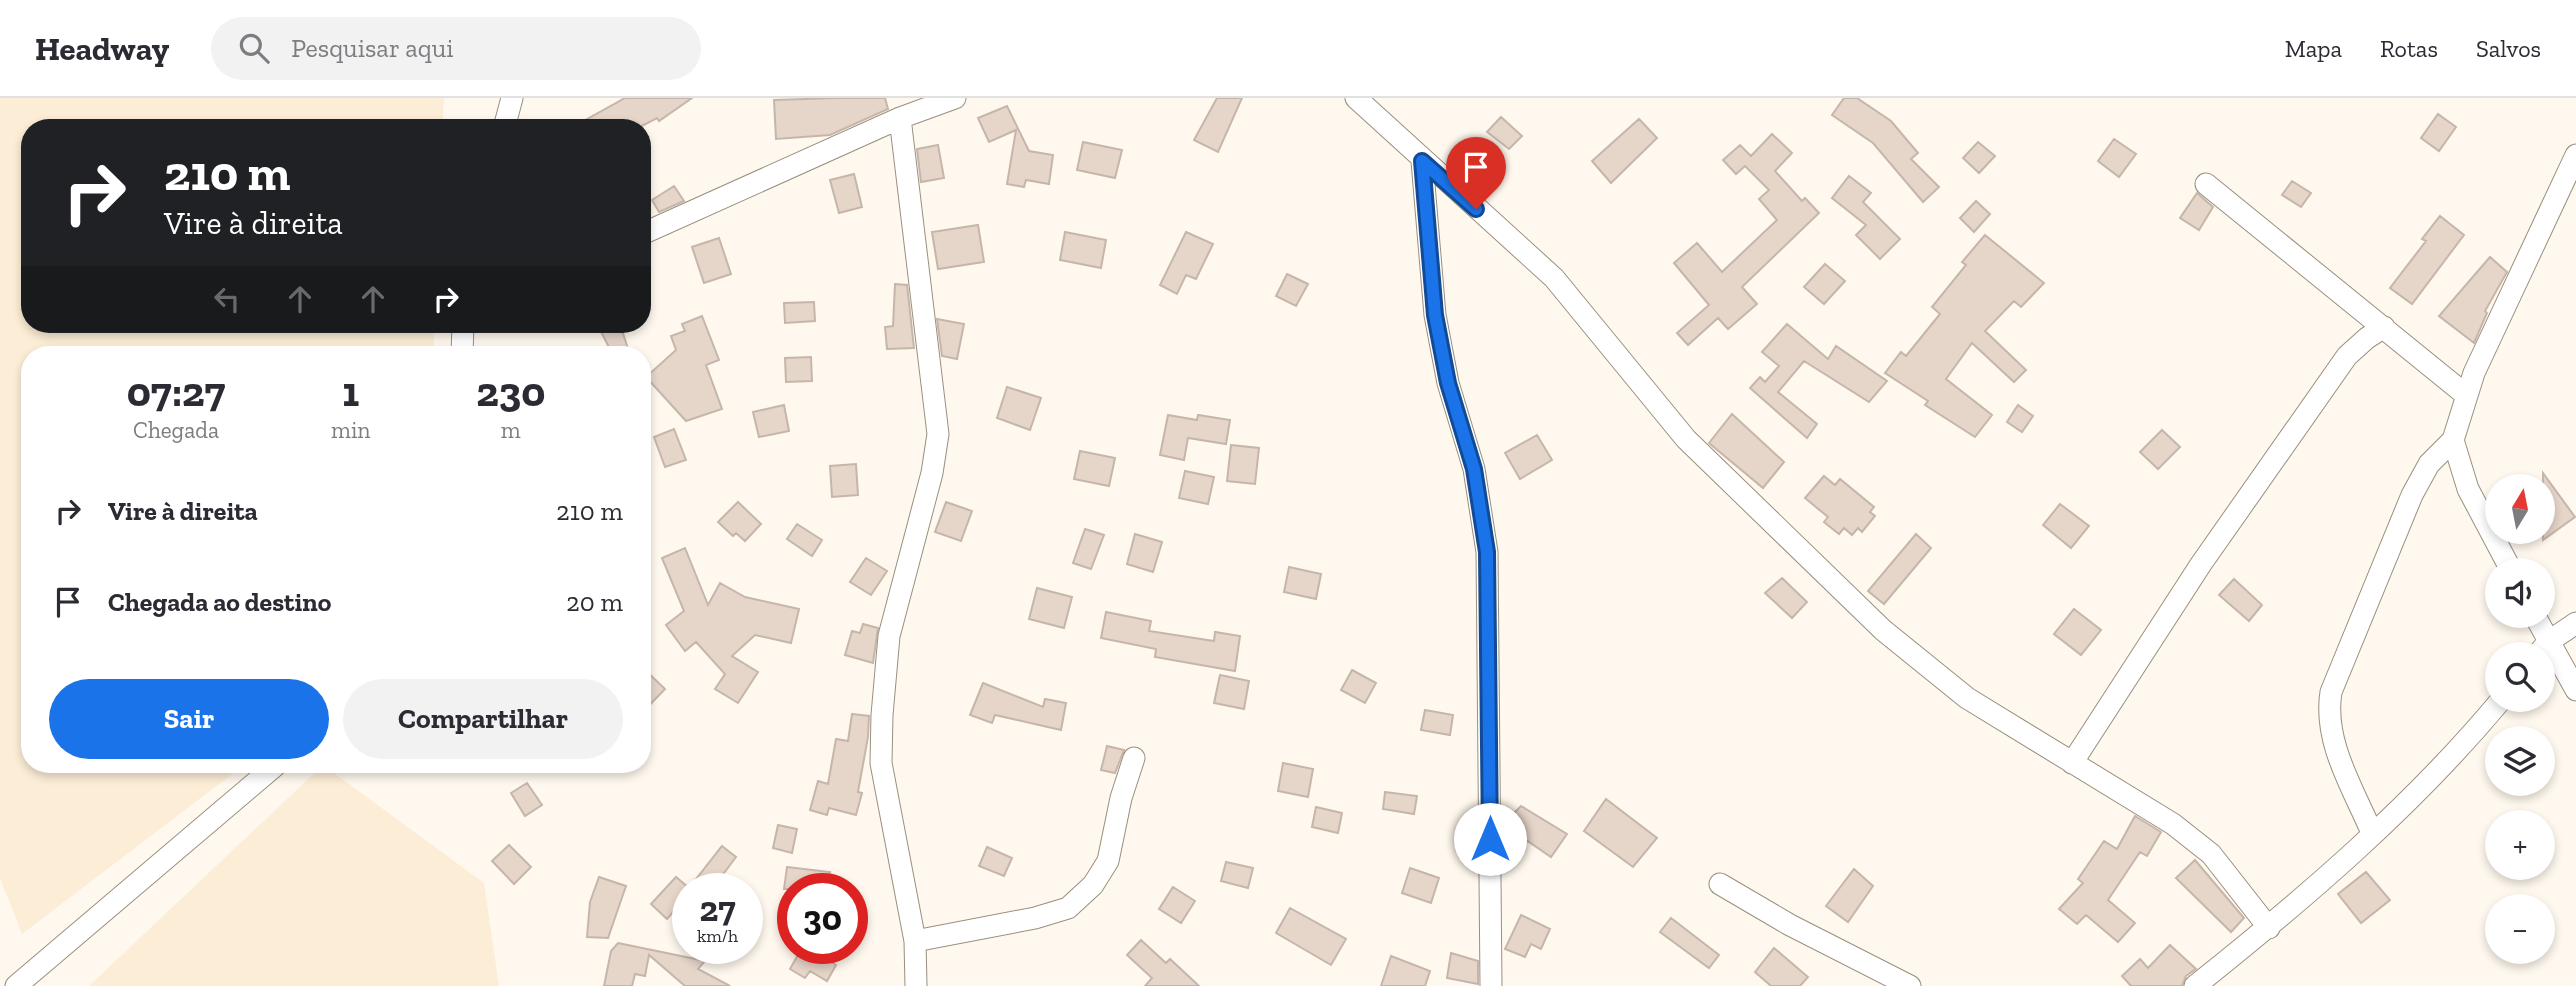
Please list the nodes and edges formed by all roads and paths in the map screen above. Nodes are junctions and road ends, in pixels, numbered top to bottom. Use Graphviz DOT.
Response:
graph roads {
  1 [pos="512,98"];
  2 [pos="955,98"];
  3 [pos="1356,98"];
  4 [pos="900,118"];
  5 [pos="506,119"];
  6 [pos="2576,155"];
  7 [pos="1422,161"];
  8 [pos="2206,184"];
  9 [pos="651,230"];
  10 [pos="2384,327"];
  11 [pos="2466,395"];
  12 [pos="2453,440"];
  13 [pos="2505,558"];
  14 [pos="2576,623"];
  15 [pos="2551,642"];
  16 [pos="2555,663"];
  17 [pos="2576,690"];
  18 [pos="2491,712"];
  19 [pos="1134,758"];
  20 [pos="2072,762"];
  21 [pos="267,773"];
  22 [pos="2372,833"];
  23 [pos="1720,884"];
  24 [pos="2269,928"];
  25 [pos="915,941"];
  26 [pos="1496,981"];
  27 [pos="16,986"];
  28 [pos="916,986"];
  29 [pos="1910,986"];
  30 [pos="2195,986"];
  1 -- 5 [label="street"];
  2 -- 4 [label="street"];
  3 -- 7 [label="street"];
  4 -- 9 [label="street"];
  4 -- 25 [label="street"];
  6 -- 11 [label="street"];
  7 -- 20 [label="street"];
  7 -- 26 [label="street"];
  8 -- 10 [label="street"];
  10 -- 11 [label="street"];
  10 -- 20 [label="street"];
  11 -- 12 [label="street"];
  12 -- 13 [label="street"];
  12 -- 22 [label="street"];
  14 -- 15 [label="street"];
  16 -- 17 [label="street"];
  18 -- 22 [label="street"];
  19 -- 25 [label="street"];
  20 -- 24 [label="street"];
  21 -- 27 [label="street"];
  22 -- 24 [label="street"];
  23 -- 29 [label="street"];
  24 -- 30 [label="street"];
  25 -- 28 [label="street"];
}
